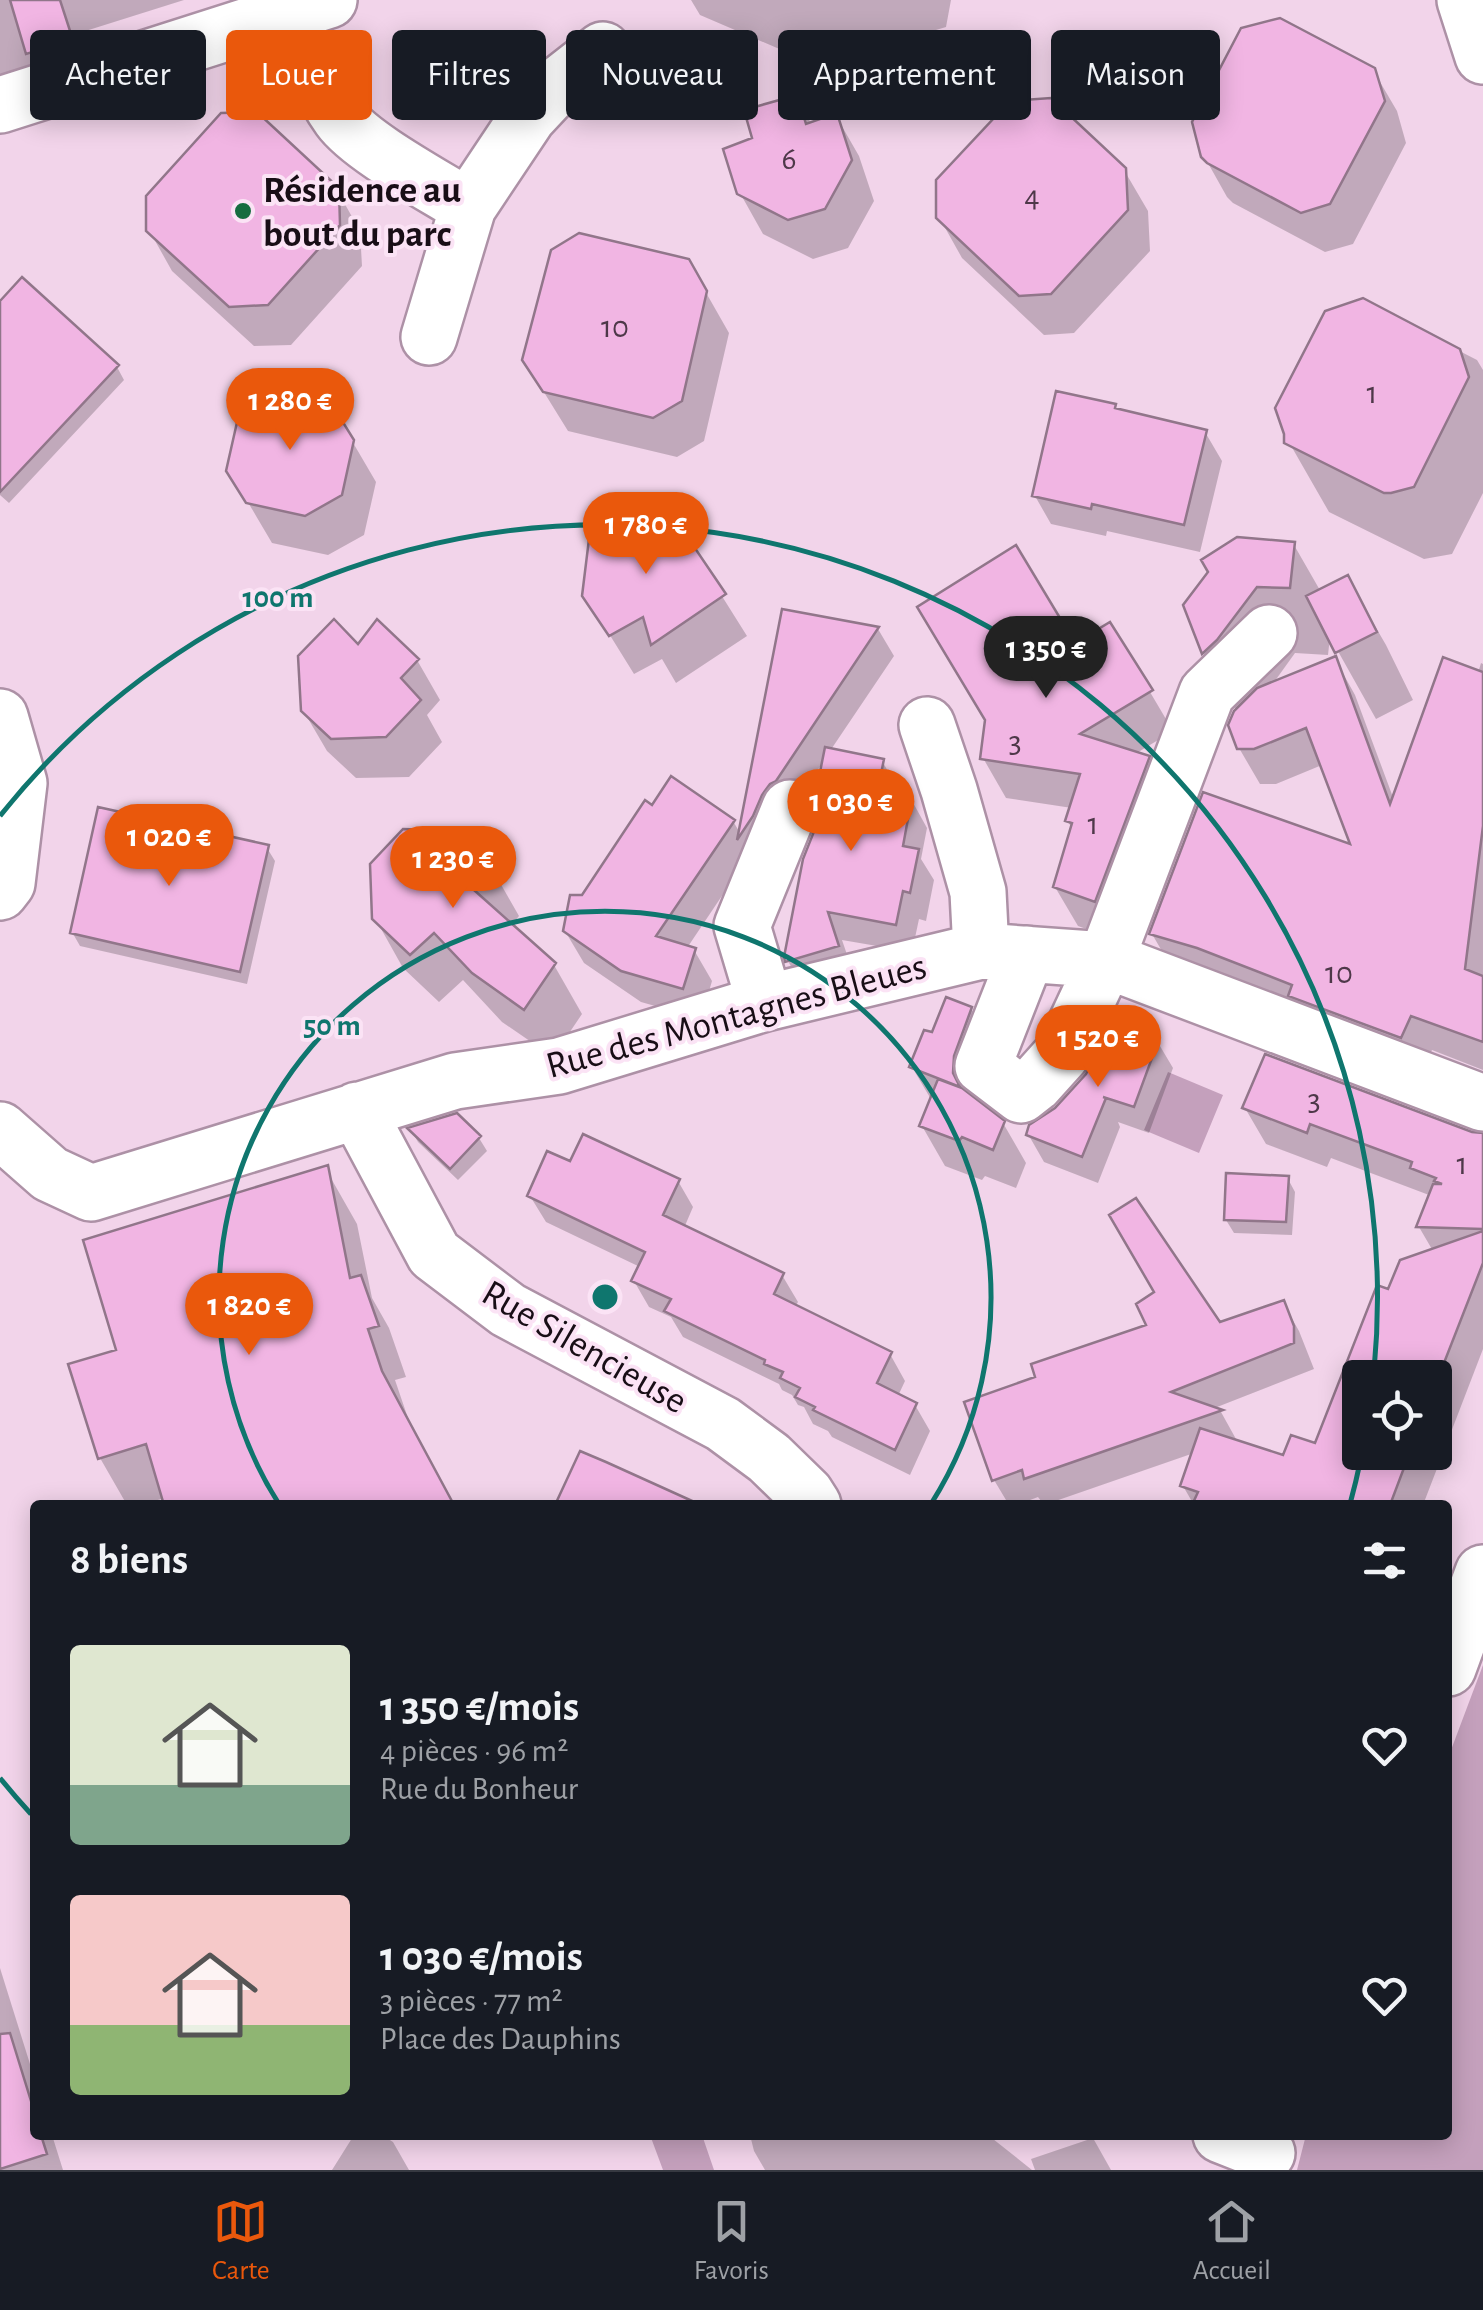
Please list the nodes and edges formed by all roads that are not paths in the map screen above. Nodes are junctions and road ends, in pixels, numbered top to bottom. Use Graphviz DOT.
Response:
graph roads {
  1 [pos="1465,0"];
  2 [pos="310,7"];
  3 [pos="1483,56"];
  4 [pos="566,79"];
  5 [pos="0,104"];
  6 [pos="468,207"];
  7 [pos="430,337"];
  8 [pos="1269,634"];
  9 [pos="0,717"];
  10 [pos="928,725"];
  11 [pos="790,808"];
  12 [pos="0,892"];
  13 [pos="1004,952"];
  14 [pos="1106,960"];
  15 [pos="765,1003"];
  16 [pos="1483,1104"];
  17 [pos="357,1110"];
  18 [pos="0,1130"];
  19 [pos="810,1500"];
  20 [pos="1483,1574"];
  21 [pos="1452,1647"];
  1 -- 3 [label="street"];
  2 -- 5 [label="street"];
  2 -- 6 [label="street"];
  4 -- 6 [label="street"];
  6 -- 7 [label="street"];
  8 -- 14 [label="street"];
  9 -- 12 [label="street"];
  10 -- 13 [label="street"];
  11 -- 15 [label="street"];
  13 -- 14 [label="street, Rue des Montagnes Bleues"];
  13 -- 14 [label="street"];
  13 -- 15 [label="street, Rue des Montagnes Bleues"];
  14 -- 16 [label="street, Rue des Montagnes Bleues"];
  15 -- 17 [label="street, Rue des Montagnes Bleues"];
  17 -- 18 [label="street, Rue des Montagnes Bleues"];
  17 -- 19 [label="street, Rue Silencieuse"];
  20 -- 21 [label="street"];
}
